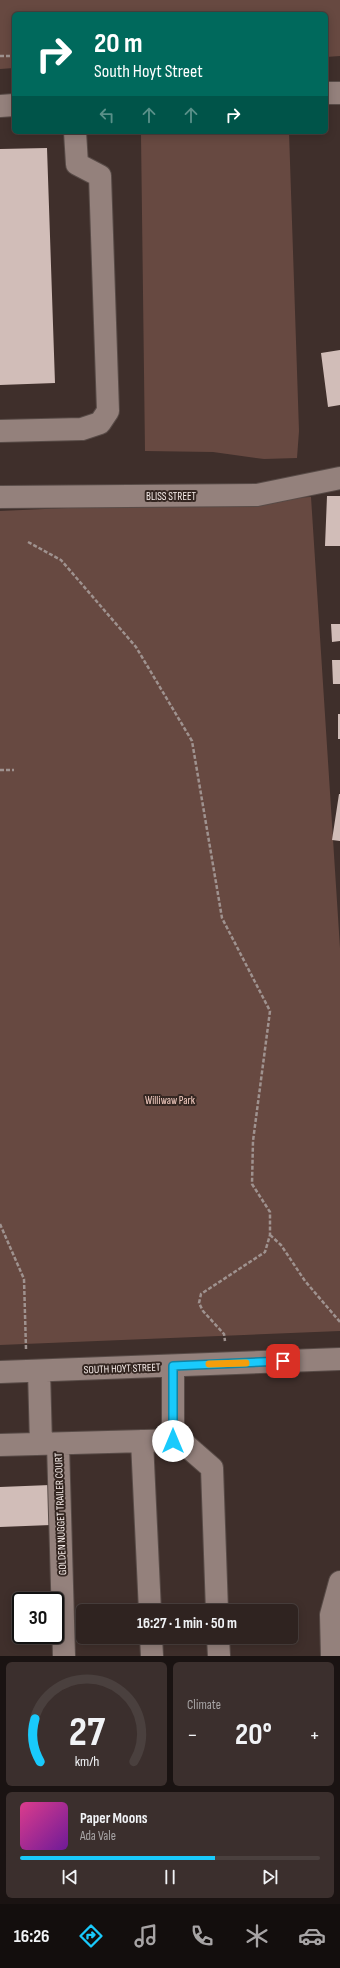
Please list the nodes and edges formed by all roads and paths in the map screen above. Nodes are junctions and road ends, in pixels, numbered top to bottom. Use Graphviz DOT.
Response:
graph roads {
  1 [pos="0,56"];
  2 [pos="12,56"];
  3 [pos="328,93"];
  4 [pos="340,93"];
  5 [pos="12,105"];
  6 [pos="0,106"];
  7 [pos="75,134"];
  8 [pos="0,431"];
  9 [pos="340,478"];
  10 [pos="0,497"];
  11 [pos="28,542"];
  12 [pos="0,770"];
  13 [pos="14,770"];
  14 [pos="0,1224"];
  15 [pos="270,1235"];
  16 [pos="340,1322"];
  17 [pos="340,1359"];
  18 [pos="226,1364"];
  19 [pos="173,1366"];
  20 [pos="33,1371"];
  21 [pos="0,1372"];
  22 [pos="142,1441"];
  23 [pos="173,1441"];
  24 [pos="49,1444"];
  25 [pos="0,1445"];
  26 [pos="340,1582"];
  27 [pos="150,1604"];
  28 [pos="217,1604"];
  29 [pos="151,1644"];
  30 [pos="218,1644"];
  31 [pos="64,1656"];
  32 [pos="152,1656"];
  33 [pos="219,1656"];
  34 [pos="332,1656"];
  1 -- 2 [label="path"];
  3 -- 4 [label="street"];
  5 -- 6 [label="street"];
  7 -- 8 [label="street"];
  9 -- 10 [label="street, BLISS STREET"];
  11 -- 15 [label="path"];
  12 -- 13 [label="path"];
  14 -- 20 [label="path"];
  15 -- 16 [label="path"];
  15 -- 18 [label="path"];
  17 -- 18 [label="street, SOUTH HOYT STREET"];
  18 -- 19 [label="street, SOUTH HOYT STREET"];
  19 -- 20 [label="street, SOUTH HOYT STREET"];
  19 -- 23 [label="street"];
  20 -- 21 [label="street, SOUTH HOYT STREET"];
  20 -- 24 [label="street, GOLDEN NUGGET TRAILER COURT"];
  22 -- 23 [label="street, GOLDEN NUGGET TRAILER COURT"];
  22 -- 24 [label="street, GOLDEN NUGGET TRAILER COURT"];
  22 -- 27 [label="street"];
  23 -- 28 [label="street, GOLDEN NUGGET TRAILER COURT"];
  24 -- 25 [label="street, GOLDEN NUGGET TRAILER COURT"];
  24 -- 31 [label="street, GOLDEN NUGGET TRAILER COURT"];
  26 -- 34 [label="street"];
  29 -- 32 [label="street"];
  30 -- 33 [label="street"];
}
